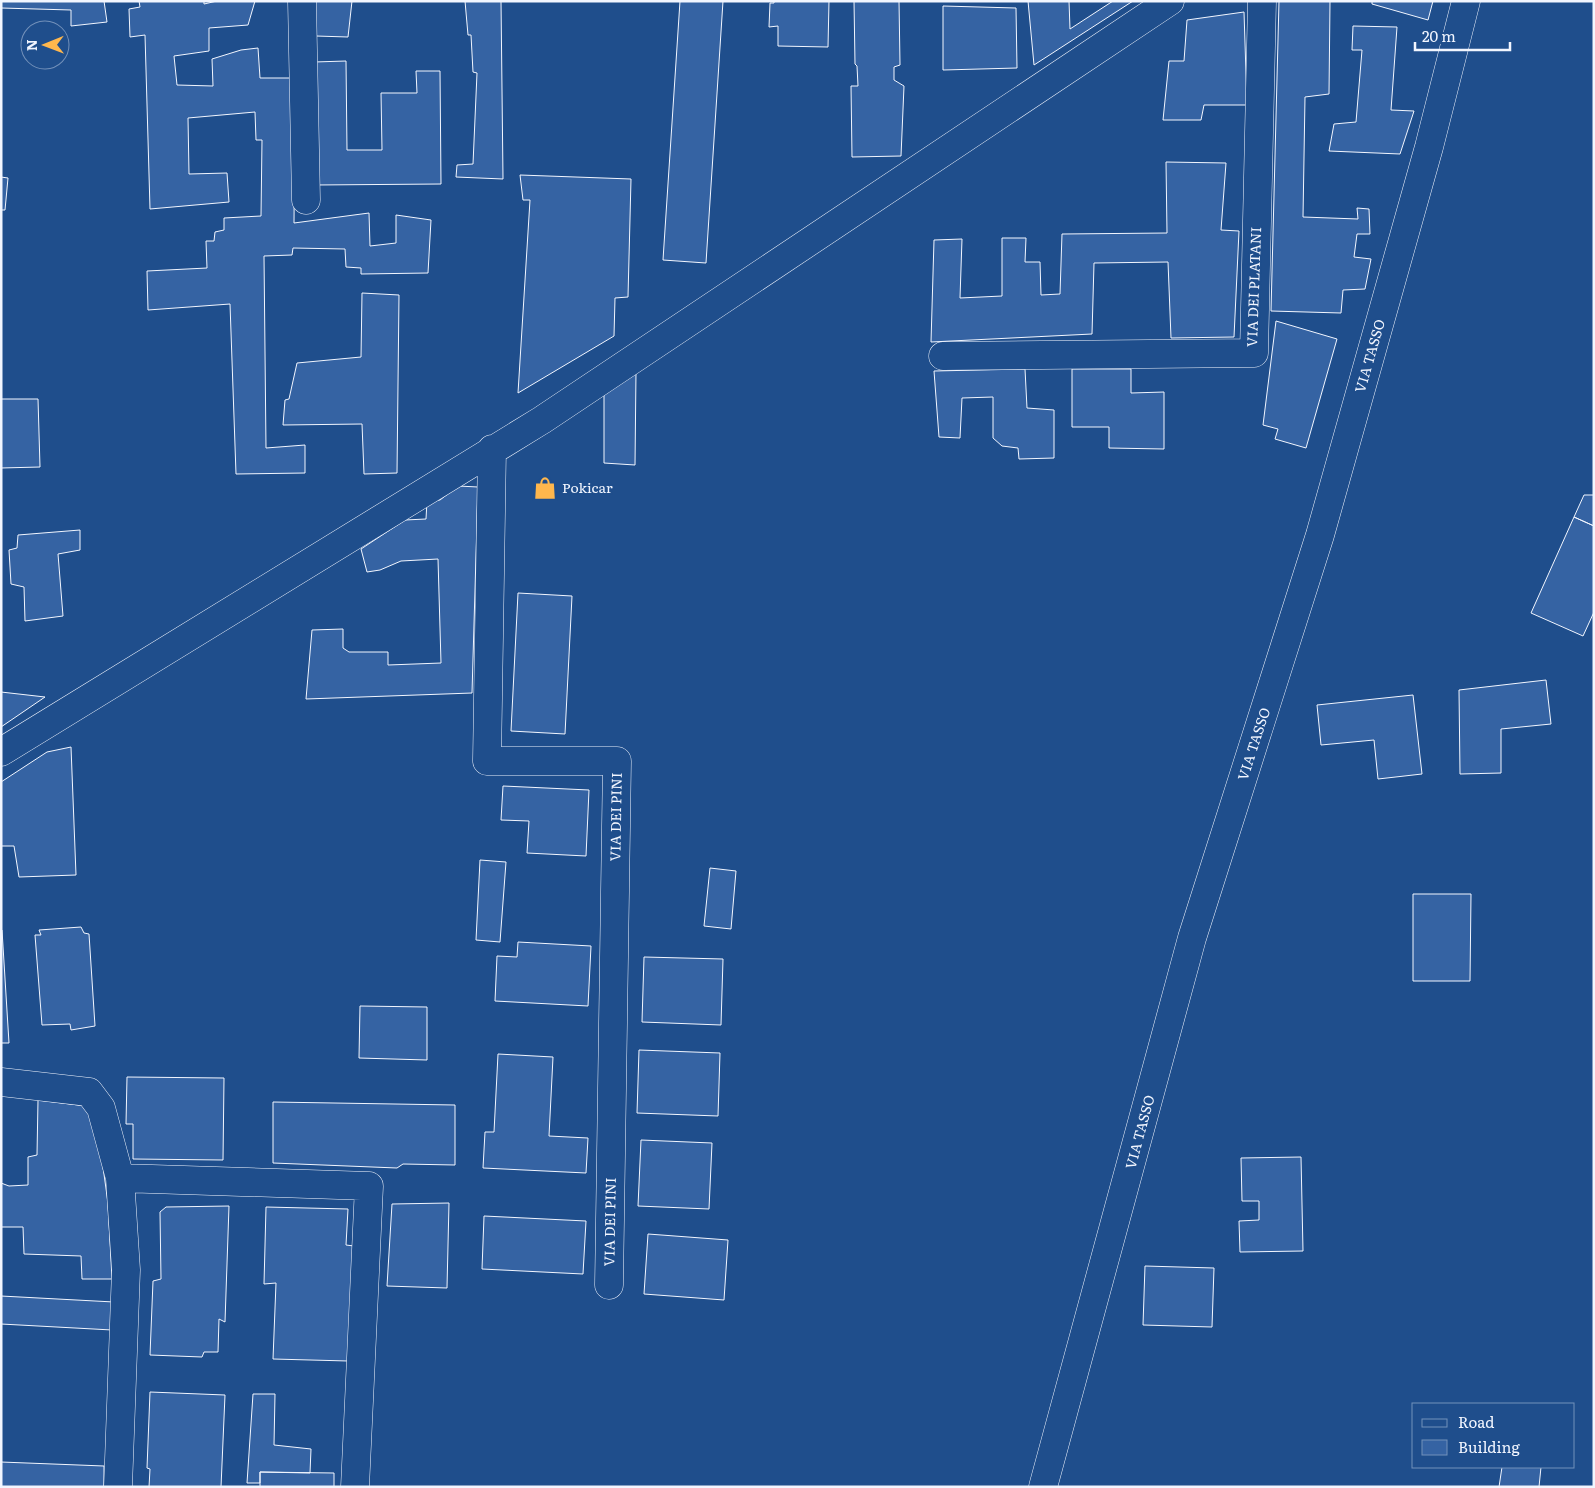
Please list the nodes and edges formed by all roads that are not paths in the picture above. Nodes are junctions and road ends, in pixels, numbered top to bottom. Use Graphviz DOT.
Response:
graph roads {
  1 [pos="302,1"];
  2 [pos="1262,1"];
  3 [pos="1466,1"];
  4 [pos="1169,2"];
  5 [pos="306,200"];
  6 [pos="943,356"];
  7 [pos="492,449"];
  8 [pos="1,752"];
  9 [pos="1,1082"];
  10 [pos="120,1178"];
  11 [pos="609,1285"];
  12 [pos="118,1487"];
  13 [pos="355,1487"];
  14 [pos="1043,1487"];
  1 -- 5 [label="street"];
  2 -- 6 [label="street, VIA DEI PLATANI"];
  3 -- 14 [label="street, VIA TASSO"];
  4 -- 7 [label="street"];
  7 -- 8 [label="street"];
  7 -- 11 [label="street, VIA DEI PINI"];
  9 -- 10 [label="street"];
  10 -- 12 [label="street"];
  10 -- 13 [label="street"];
}
